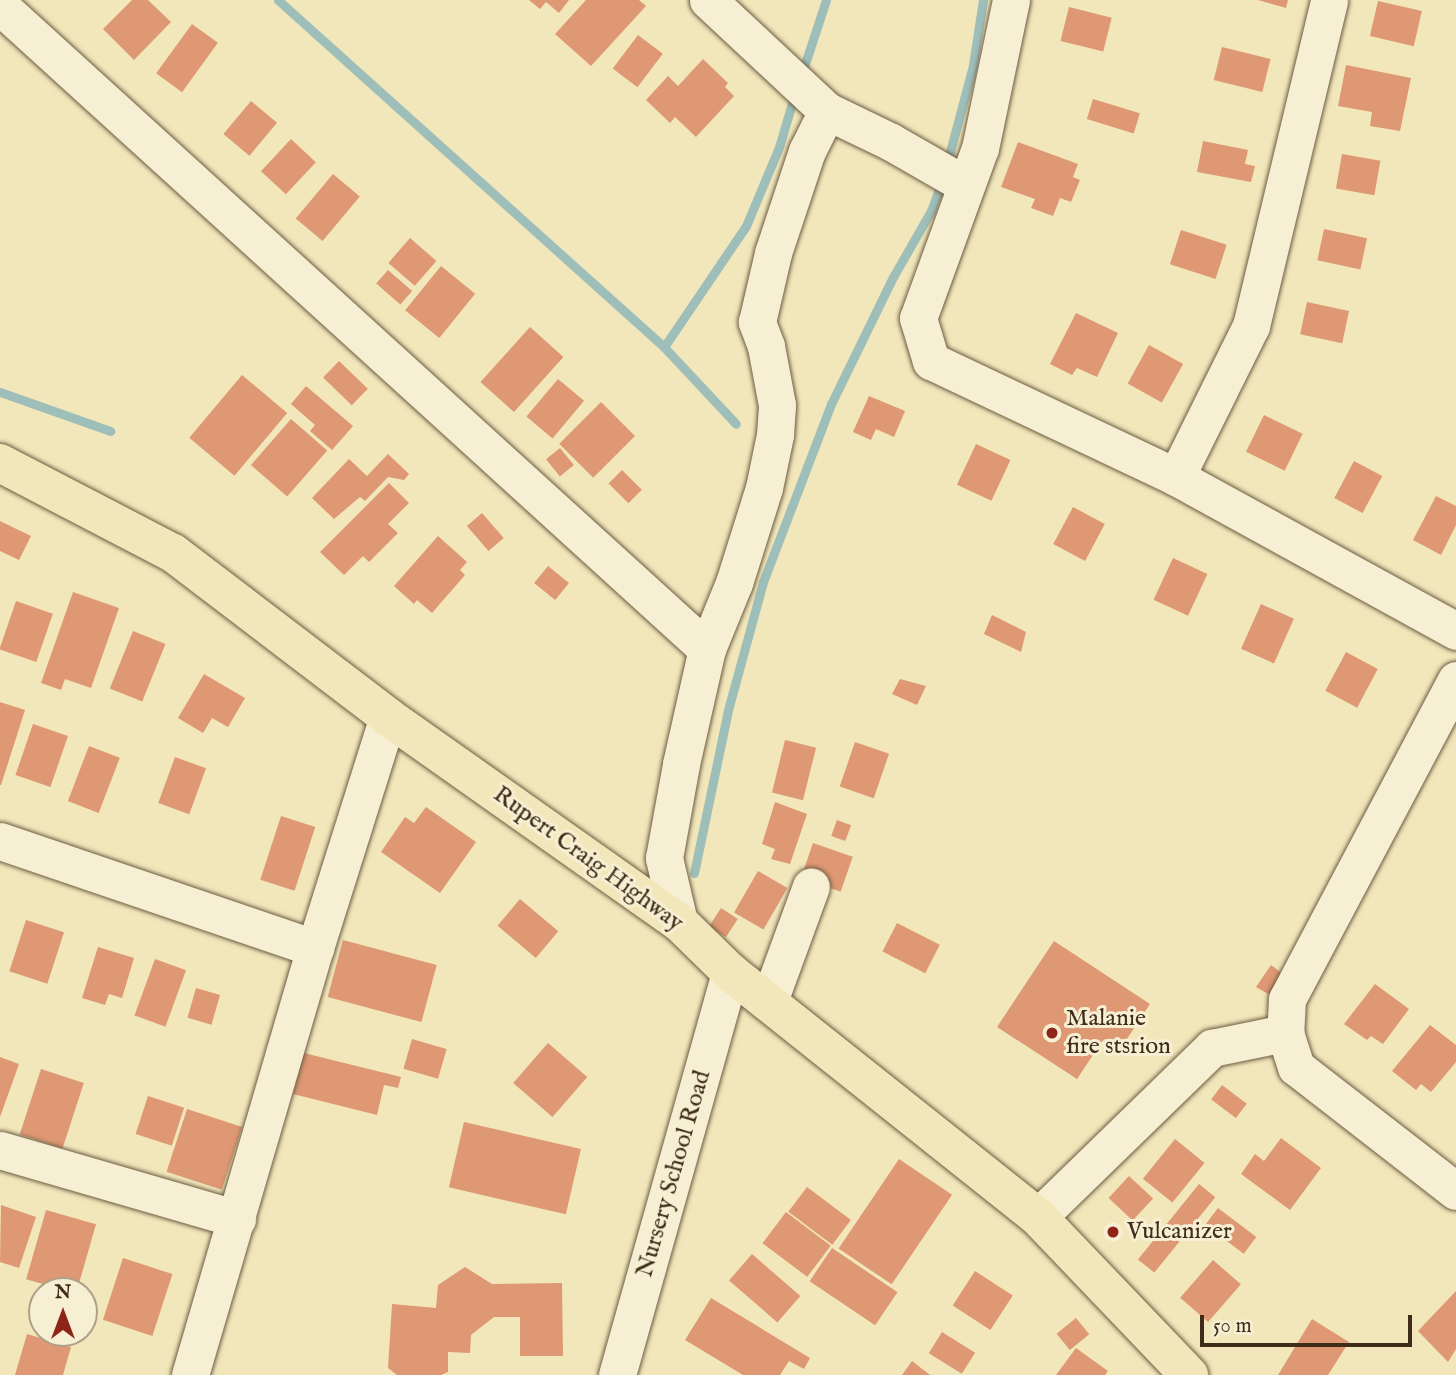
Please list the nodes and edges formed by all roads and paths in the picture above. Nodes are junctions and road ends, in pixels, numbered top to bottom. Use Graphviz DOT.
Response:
graph roads {
  1 [pos="708,0"];
  2 [pos="1012,0"];
  3 [pos="1329,0"];
  4 [pos="0,6"];
  5 [pos="827,111"];
  6 [pos="966,185"];
  7 [pos="0,463"];
  8 [pos="1176,477"];
  9 [pos="1456,631"];
  10 [pos="707,649"];
  11 [pos="1456,680"];
  12 [pos="388,717"];
  13 [pos="0,841"];
  14 [pos="811,886"];
  15 [pos="679,922"];
  16 [pos="315,948"];
  17 [pos="730,972"];
  18 [pos="769,1002"];
  19 [pos="1285,1033"];
  20 [pos="0,1150"];
  21 [pos="1456,1191"];
  22 [pos="1038,1217"];
  23 [pos="237,1219"];
  24 [pos="190,1375"];
  25 [pos="617,1375"];
  26 [pos="1189,1375"];
  1 -- 5 [label="street"];
  2 -- 6 [label="street"];
  3 -- 8 [label="street"];
  4 -- 10 [label="street"];
  5 -- 6 [label="street"];
  5 -- 10 [label="street"];
  6 -- 8 [label="street"];
  7 -- 12 [label="main road, Rupert Craig Highway"];
  8 -- 9 [label="street"];
  10 -- 15 [label="street"];
  11 -- 19 [label="street"];
  12 -- 15 [label="main road, Rupert Craig Highway"];
  12 -- 16 [label="street"];
  13 -- 16 [label="street"];
  14 -- 18 [label="street"];
  15 -- 17 [label="main road, Rupert Craig Highway"];
  16 -- 23 [label="street"];
  17 -- 18 [label="main road, Rupert Craig Highway"];
  17 -- 25 [label="street, Nursery School Road"];
  18 -- 22 [label="main road, Rupert Craig Highway"];
  19 -- 21 [label="street"];
  19 -- 22 [label="street"];
  20 -- 23 [label="street"];
  22 -- 26 [label="main road, Rupert Craig Highway"];
  23 -- 24 [label="street"];
}
